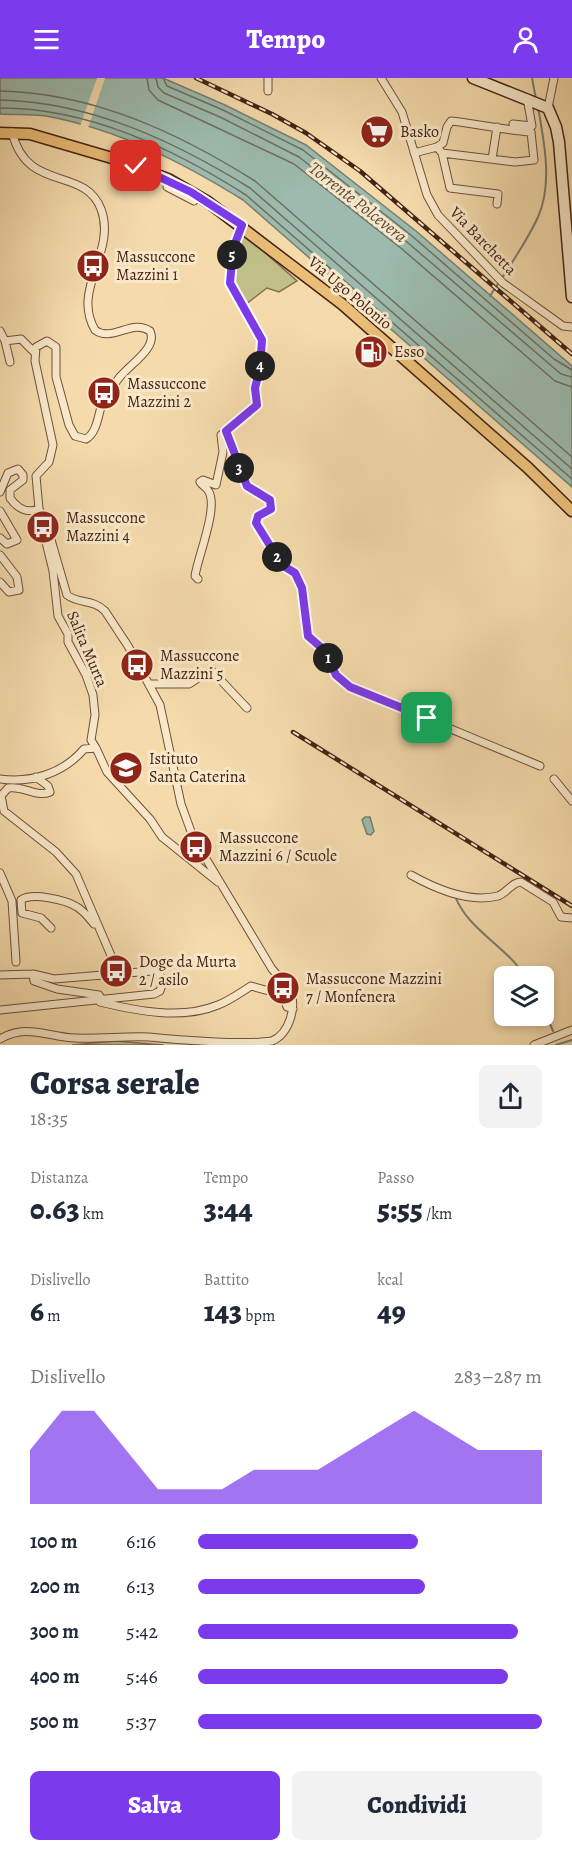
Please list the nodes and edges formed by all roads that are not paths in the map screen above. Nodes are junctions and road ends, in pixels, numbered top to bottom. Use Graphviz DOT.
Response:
graph roads {
  1 [pos="268,78"];
  2 [pos="381,78"];
  3 [pos="473,78"];
  4 [pos="554,78"];
  5 [pos="268,90"];
  6 [pos="528,99"];
  7 [pos="546,107"];
  8 [pos="513,124"];
  9 [pos="497,127"];
  10 [pos="12,132"];
  11 [pos="0,133"];
  12 [pos="440,150"];
  13 [pos="414,153"];
  14 [pos="492,159"];
  15 [pos="168,179"];
  16 [pos="194,201"];
  17 [pos="497,204"];
  18 [pos="242,225"];
  19 [pos="571,266"];
  20 [pos="572,297"];
  21 [pos="572,327"];
  22 [pos="0,331"];
  23 [pos="5,341"];
  24 [pos="35,353"];
  25 [pos="10,362"];
  26 [pos="226,431"];
  27 [pos="0,492"];
  28 [pos="39,509"];
  29 [pos="572,511"];
  30 [pos="0,512"];
  31 [pos="47,526"];
  32 [pos="0,538"];
  33 [pos="0,555"];
  34 [pos="198,579"];
  35 [pos="0,582"];
  36 [pos="149,684"];
  37 [pos="247,708"];
  38 [pos="96,748"];
  39 [pos="540,765"];
  40 [pos="36,777"];
  41 [pos="0,779"];
  42 [pos="554,779"];
  43 [pos="572,801"];
  44 [pos="0,873"];
  45 [pos="411,875"];
  46 [pos="222,885"];
  47 [pos="572,918"];
  48 [pos="51,928"];
  49 [pos="98,928"];
  50 [pos="16,962"];
  51 [pos="33,974"];
  52 [pos="120,974"];
  53 [pos="0,975"];
  54 [pos="100,1000"];
  55 [pos="293,1009"];
  56 [pos="0,1010"];
  57 [pos="572,1030"];
  58 [pos="75,1038"];
  59 [pos="0,1040"];
  60 [pos="66,1045"];
  61 [pos="534,1045"];
  1 -- 5 [label="street"];
  2 -- 13 [label="street, Via Barchetta"];
  3 -- 6 [label="main road"];
  4 -- 7 [label="street"];
  6 -- 7 [label="main road"];
  6 -- 8 [label="street"];
  7 -- 19 [label="main road"];
  9 -- 12 [label="street"];
  9 -- 14 [label="street"];
  9 -- 14 [label="street"];
  10 -- 11 [label="main road, Via Ugo Polonio"];
  10 -- 15 [label="main road, Via Ugo Polonio"];
  10 -- 24 [label="street"];
  12 -- 13 [label="street"];
  12 -- 14 [label="street"];
  12 -- 17 [label="street"];
  13 -- 21 [label="street, Via Barchetta"];
  15 -- 16 [label="street"];
  15 -- 18 [label="main road, Via Ugo Polonio"];
  18 -- 26 [label="street"];
  18 -- 29 [label="main road, Via Ugo Polonio"];
  19 -- 20 [label="main road"];
  22 -- 23 [label="street"];
  23 -- 24 [label="street"];
  23 -- 25 [label="street"];
  24 -- 28 [label="street"];
  26 -- 34 [label="street"];
  26 -- 39 [label="street"];
  27 -- 28 [label="street"];
  28 -- 31 [label="street"];
  30 -- 32 [label="street"];
  31 -- 36 [label="street"];
  31 -- 38 [label="street, Salita Murta"];
  33 -- 35 [label="street"];
  36 -- 37 [label="street"];
  36 -- 46 [label="street"];
  38 -- 40 [label="street"];
  38 -- 46 [label="street"];
  40 -- 41 [label="street"];
  40 -- 49 [label="street"];
  42 -- 43 [label="street"];
  44 -- 50 [label="street"];
  45 -- 47 [label="street"];
  46 -- 55 [label="street"];
  48 -- 49 [label="street"];
  49 -- 52 [label="street"];
  51 -- 52 [label="street"];
  51 -- 53 [label="street"];
  51 -- 54 [label="street"];
  52 -- 54 [label="street"];
  54 -- 55 [label="street"];
  54 -- 56 [label="street"];
  55 -- 58 [label="street"];
  57 -- 61 [label="street"];
  58 -- 59 [label="street"];
  58 -- 60 [label="street"];
}
